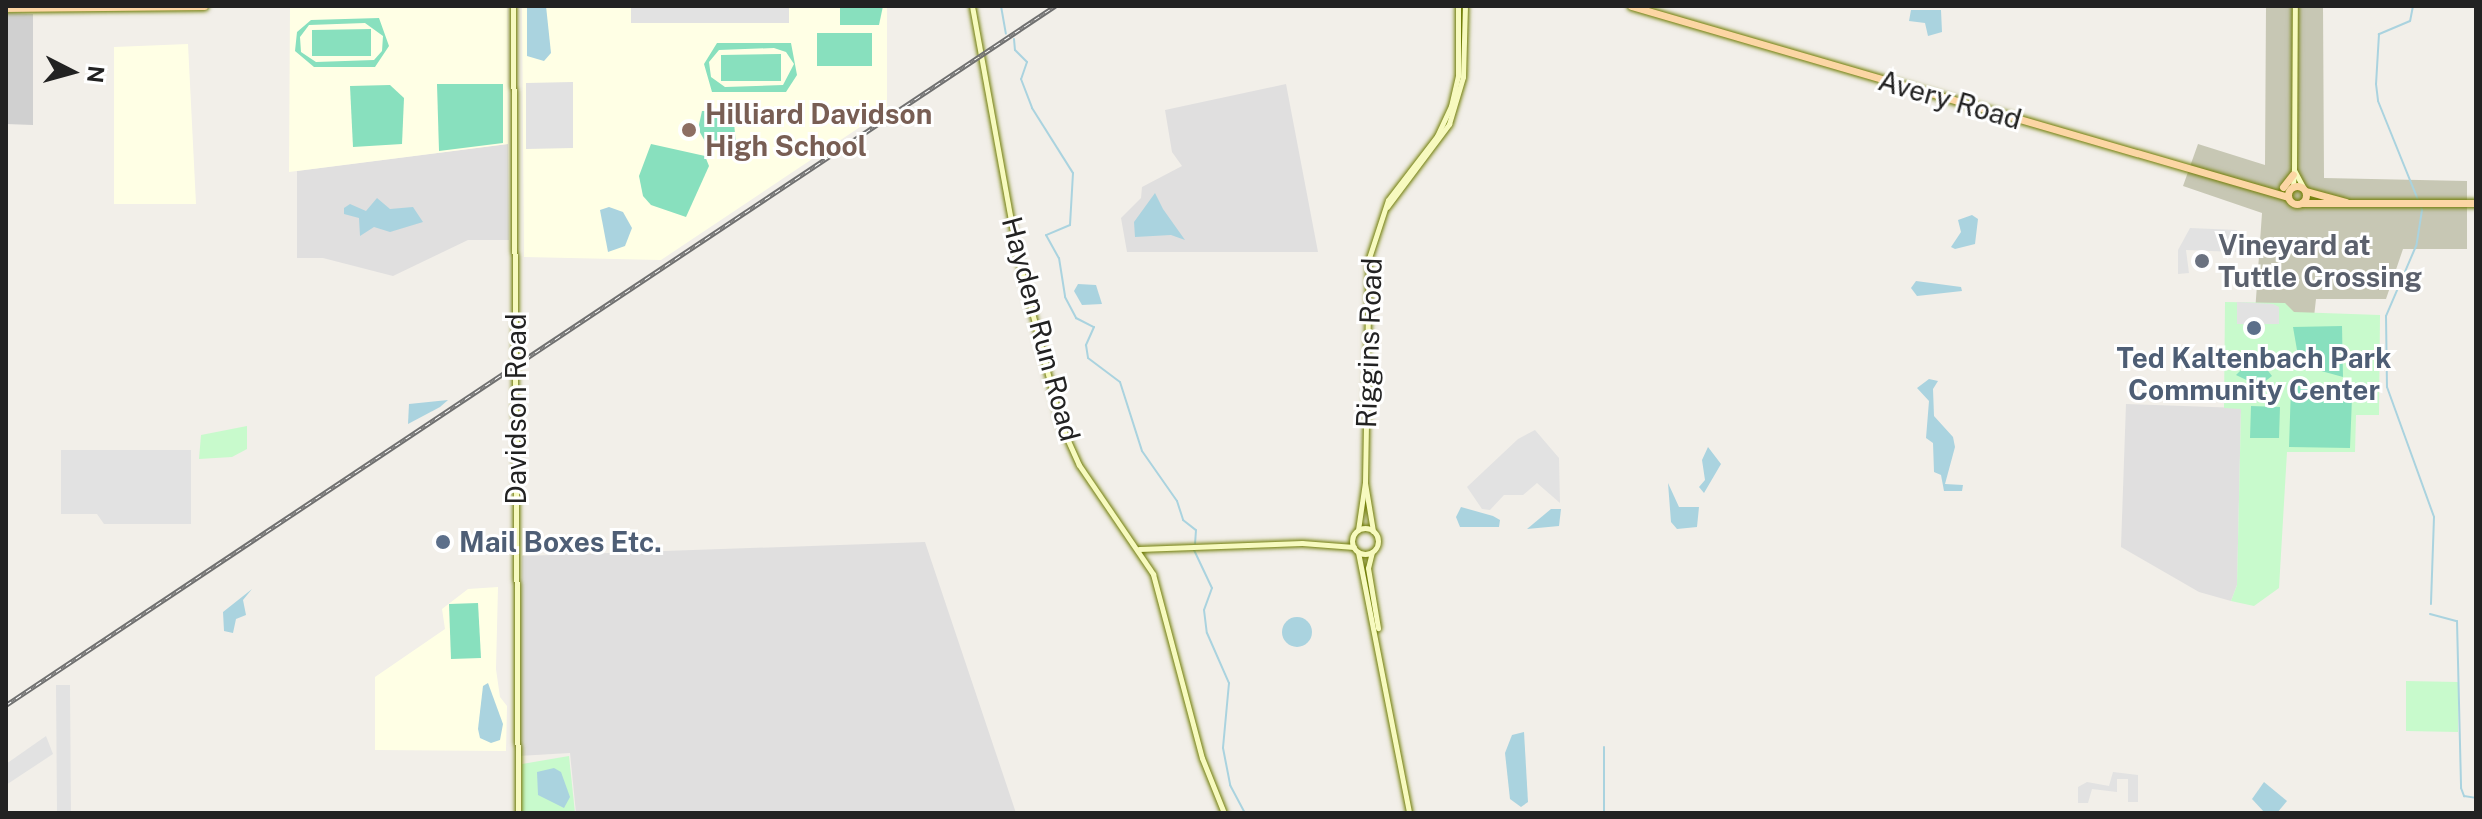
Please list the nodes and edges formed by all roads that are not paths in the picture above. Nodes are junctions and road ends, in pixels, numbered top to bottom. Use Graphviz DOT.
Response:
graph roads {
  1 [pos="204,6"];
  2 [pos="513,6"];
  3 [pos="972,6"];
  4 [pos="1458,6"];
  5 [pos="1465,6"];
  6 [pos="1631,6"];
  7 [pos="2295,6"];
  8 [pos="6,8"];
  9 [pos="2294,172"];
  10 [pos="2296,187"];
  11 [pos="2269,190"];
  12 [pos="2288,197"];
  13 [pos="2346,202"];
  14 [pos="2302,203"];
  15 [pos="2476,203"];
  16 [pos="1386,207"];
  17 [pos="1365,482"];
  18 [pos="1358,530"];
  19 [pos="1373,531"];
  20 [pos="1353,537"];
  21 [pos="1323,543"];
  22 [pos="1139,549"];
  23 [pos="1356,550"];
  24 [pos="1372,552"];
  25 [pos="1379,645"];
  26 [pos="518,813"];
  27 [pos="1224,813"];
  28 [pos="1409,813"];
  1 -- 8 [label="main road"];
  2 -- 26 [label="main road, Davidson Road"];
  3 -- 22 [label="main road, Hayden Run Road"];
  4 -- 16 [label="main road, Riggins Road"];
  5 -- 16 [label="main road, Riggins Road"];
  6 -- 11 [label="main road, Avery Road"];
  7 -- 9 [label="main road"];
  9 -- 10 [label="main road"];
  9 -- 10 [label="main road"];
  10 -- 11 [label="main road, Avery Road"];
  10 -- 12 [label="main road"];
  10 -- 13 [label="main road"];
  10 -- 14 [label="main road"];
  11 -- 12 [label="main road, Avery Road"];
  12 -- 14 [label="main road, Avery Road"];
  13 -- 14 [label="main road"];
  13 -- 15 [label="main road"];
  16 -- 17 [label="main road, Riggins Road"];
  17 -- 18 [label="main road, Riggins Road"];
  17 -- 19 [label="main road, Riggins Road"];
  18 -- 19 [label="main road"];
  18 -- 20 [label="main road"];
  19 -- 24 [label="main road"];
  20 -- 21 [label="main road"];
  20 -- 23 [label="main road"];
  21 -- 22 [label="main road"];
  21 -- 23 [label="main road"];
  22 -- 27 [label="main road, Hayden Run Road"];
  23 -- 24 [label="main road"];
  23 -- 25 [label="main road"];
  24 -- 25 [label="main road"];
  25 -- 28 [label="main road"];
}
